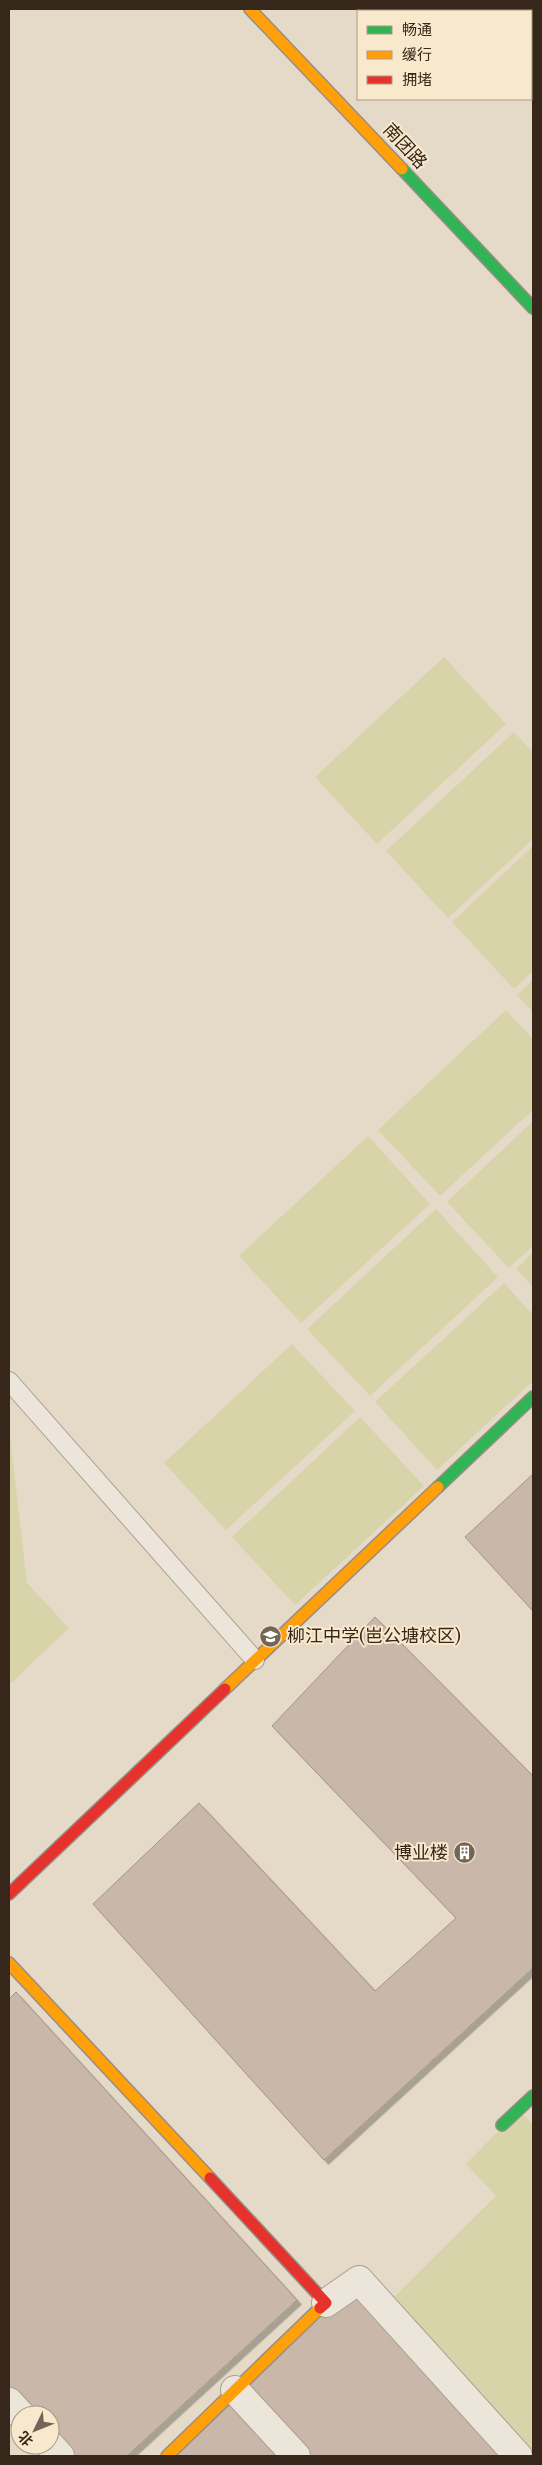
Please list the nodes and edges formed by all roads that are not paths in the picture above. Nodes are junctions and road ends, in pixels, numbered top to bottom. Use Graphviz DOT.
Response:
graph roads {
  1 [pos="250,9"];
  2 [pos="533,308"];
  3 [pos="9,1381"];
  4 [pos="533,1397"];
  5 [pos="256,1660"];
  6 [pos="9,1894"];
  7 [pos="9,1963"];
  8 [pos="531,2103"];
  9 [pos="502,2125"];
  10 [pos="326,2303"];
  11 [pos="236,2390"];
  12 [pos="166,2456"];
  13 [pos="296,2456"];
  14 [pos="518,2456"];
  1 -- 2 [label="street, 南团路"];
  3 -- 5 [label="lane"];
  4 -- 5 [label="street"];
  5 -- 6 [label="street"];
  7 -- 10 [label="street"];
  8 -- 9 [label="street"];
  10 -- 11 [label="street"];
  10 -- 14 [label="street"];
  11 -- 12 [label="street"];
  11 -- 13 [label="street"];
}
